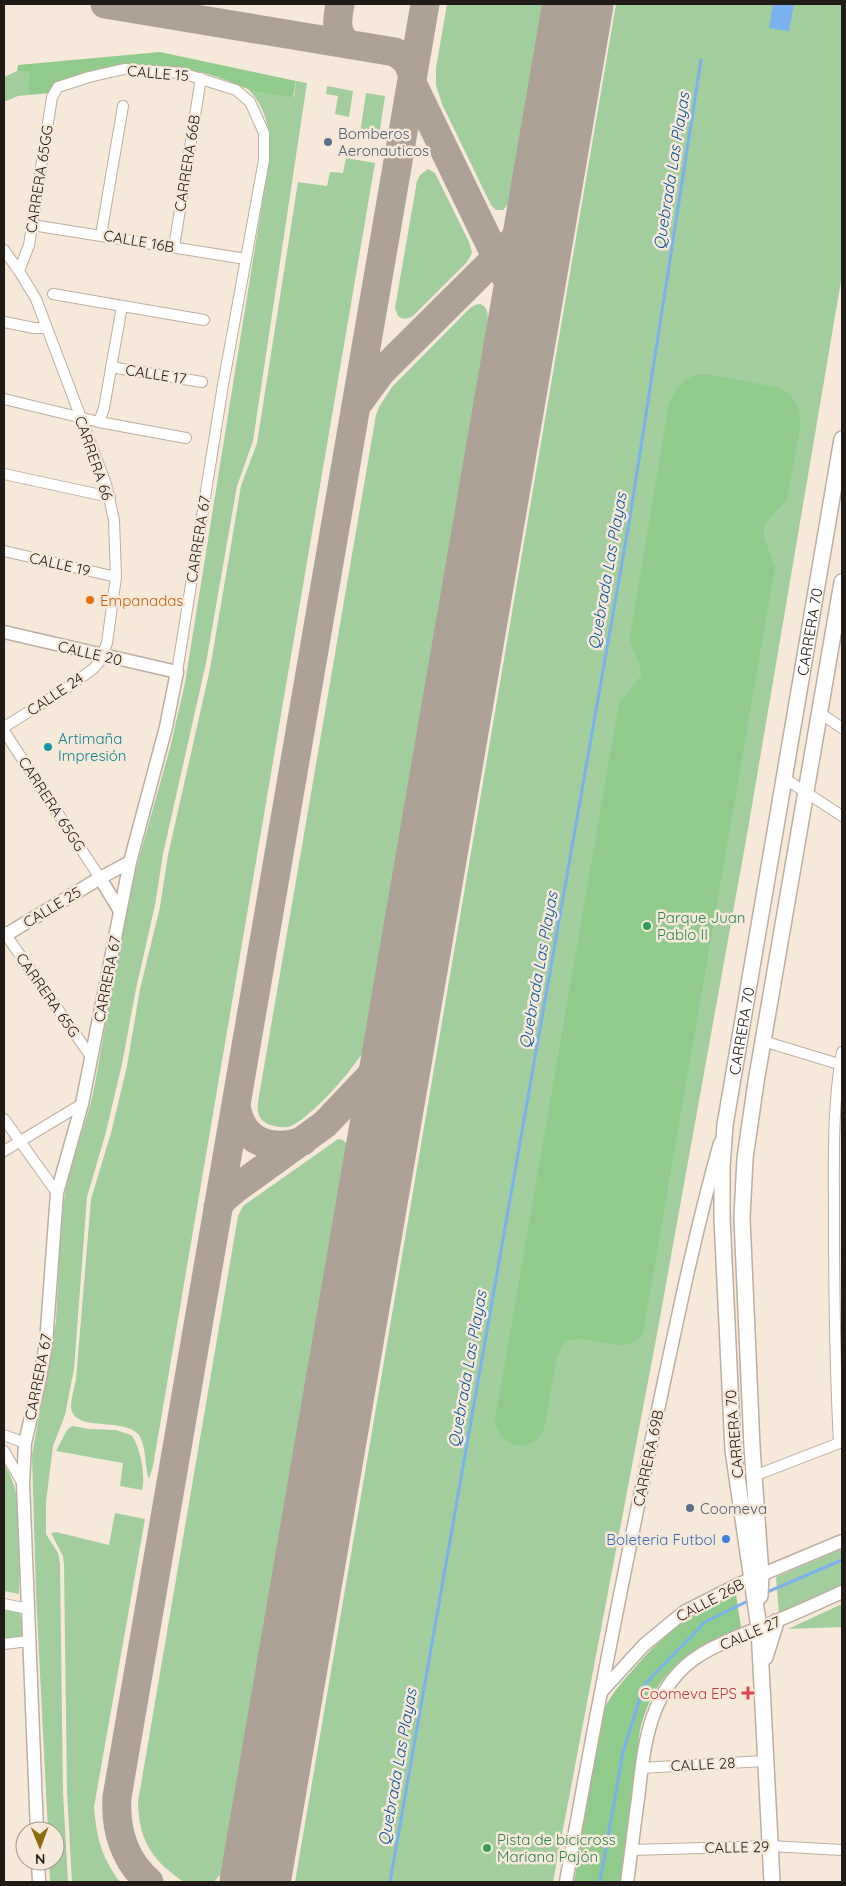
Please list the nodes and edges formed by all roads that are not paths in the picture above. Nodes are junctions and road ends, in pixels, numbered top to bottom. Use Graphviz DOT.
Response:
graph roads {
  1 [pos="201,78"];
  2 [pos="58,87"];
  3 [pos="123,106"];
  4 [pos="264,133"];
  5 [pos="32,225"];
  6 [pos="101,235"];
  7 [pos="174,247"];
  8 [pos="4,250"];
  9 [pos="246,259"];
  10 [pos="19,271"];
  11 [pos="53,294"];
  12 [pos="122,306"];
  13 [pos="204,320"];
  14 [pos="4,322"];
  15 [pos="46,328"];
  16 [pos="111,367"];
  17 [pos="202,382"];
  18 [pos="4,399"];
  19 [pos="81,418"];
  20 [pos="100,422"];
  21 [pos="186,438"];
  22 [pos="842,439"];
  23 [pos="4,474"];
  24 [pos="838,487"];
  25 [pos="110,497"];
  26 [pos="4,551"];
  27 [pos="116,577"];
  28 [pos="842,582"];
  29 [pos="4,632"];
  30 [pos="103,656"];
  31 [pos="177,672"];
  32 [pos="820,713"];
  33 [pos="842,728"];
  34 [pos="4,729"];
  35 [pos="784,778"];
  36 [pos="806,792"];
  37 [pos="842,816"];
  38 [pos="130,862"];
  39 [pos="100,878"];
  40 [pos="120,911"];
  41 [pos="4,934"];
  42 [pos="763,1041"];
  43 [pos="842,1052"];
  44 [pos="92,1058"];
  45 [pos="841,1065"];
  46 [pos="82,1104"];
  47 [pos="4,1118"];
  48 [pos="724,1125"];
  49 [pos="19,1141"];
  50 [pos="4,1151"];
  51 [pos="838,1157"];
  52 [pos="57,1193"];
  53 [pos="838,1334"];
  54 [pos="4,1435"];
  55 [pos="25,1442"];
  56 [pos="840,1443"];
  57 [pos="4,1451"];
  58 [pos="754,1476"];
  59 [pos="23,1484"];
  60 [pos="842,1541"];
  61 [pos="757,1590"];
  62 [pos="842,1592"];
  63 [pos="4,1604"];
  64 [pos="28,1609"];
  65 [pos="776,1622"];
  66 [pos="759,1628"];
  67 [pos="29,1641"];
  68 [pos="4,1644"];
  69 [pos="761,1671"];
  70 [pos="600,1693"];
  71 [pos="766,1761"];
  72 [pos="641,1768"];
  73 [pos="36,1821"];
  74 [pos="770,1846"];
  75 [pos="632,1850"];
  76 [pos="842,1850"];
  77 [pos="566,1882"];
  78 [pos="627,1882"];
  79 [pos="772,1882"];
  1 -- 2 [label="street, CALLE 15"];
  1 -- 4 [label="street, CALLE 15"];
  1 -- 7 [label="street, CARRERA 66B"];
  2 -- 5 [label="street, CARRERA 65GG"];
  3 -- 6 [label="street"];
  4 -- 9 [label="street, CARRERA 67"];
  5 -- 6 [label="street, CALLE 16B"];
  5 -- 10 [label="street, CARRERA 65GG"];
  6 -- 7 [label="street, CALLE 16B"];
  7 -- 9 [label="street, CALLE 16B"];
  8 -- 10 [label="street, CARRERA 66"];
  9 -- 31 [label="street, CARRERA 67"];
  10 -- 15 [label="street, CARRERA 66"];
  11 -- 12 [label="street"];
  12 -- 13 [label="street"];
  12 -- 16 [label="street"];
  14 -- 15 [label="street"];
  15 -- 19 [label="street, CARRERA 66"];
  16 -- 17 [label="street, CALLE 17"];
  16 -- 20 [label="street"];
  18 -- 19 [label="street"];
  19 -- 20 [label="street"];
  19 -- 25 [label="street, CARRERA 66"];
  20 -- 21 [label="street"];
  22 -- 24 [label="main road, CARRERA 70"];
  23 -- 25 [label="street"];
  24 -- 35 [label="main road, CARRERA 70"];
  25 -- 27 [label="street, CARRERA 66"];
  26 -- 27 [label="street, CALLE 19"];
  27 -- 30 [label="street, CARRERA 66"];
  28 -- 32 [label="main road, CARRERA 70"];
  29 -- 30 [label="street, CALLE 20"];
  30 -- 31 [label="street, CALLE 20"];
  30 -- 34 [label="street, CALLE 24"];
  31 -- 38 [label="street, CARRERA 67"];
  32 -- 33 [label="street"];
  32 -- 36 [label="main road, CARRERA 70"];
  34 -- 39 [label="street, CARRERA 65GG"];
  35 -- 36 [label="street"];
  35 -- 48 [label="main road, CARRERA 70"];
  36 -- 37 [label="street"];
  36 -- 42 [label="main road, CARRERA 70"];
  38 -- 39 [label="street, CALLE 25"];
  38 -- 40 [label="street, CARRERA 67"];
  39 -- 40 [label="street"];
  39 -- 41 [label="street, CALLE 25"];
  40 -- 44 [label="street, CARRERA 67"];
  41 -- 44 [label="street, CARRERA 65G"];
  42 -- 45 [label="street"];
  42 -- 58 [label="main road, CARRERA 70"];
  43 -- 45 [label="street"];
  44 -- 46 [label="street, CARRERA 67"];
  45 -- 51 [label="street"];
  46 -- 49 [label="street"];
  46 -- 52 [label="street, CARRERA 67"];
  47 -- 49 [label="street"];
  48 -- 61 [label="main road, CARRERA 70"];
  48 -- 70 [label="street, CARRERA 69B"];
  49 -- 50 [label="street"];
  49 -- 52 [label="street"];
  51 -- 53 [label="street"];
  52 -- 55 [label="street, CARRERA 67"];
  53 -- 56 [label="street"];
  54 -- 55 [label="street"];
  55 -- 59 [label="street, CARRERA 67"];
  56 -- 58 [label="street"];
  57 -- 59 [label="street"];
  58 -- 61 [label="main road, CARRERA 70"];
  59 -- 64 [label="street, CARRERA 67"];
  60 -- 61 [label="street, CALLE 26B"];
  61 -- 66 [label="main road, CARRERA 70"];
  61 -- 70 [label="street, CALLE 26B"];
  62 -- 65 [label="street, CALLE 27"];
  63 -- 64 [label="street"];
  64 -- 67 [label="street, CARRERA 67"];
  65 -- 66 [label="street, CALLE 27"];
  65 -- 69 [label="main road"];
  66 -- 69 [label="main road, CARRERA 70"];
  66 -- 72 [label="street, CALLE 27"];
  67 -- 68 [label="street"];
  67 -- 73 [label="street, CARRERA 67"];
  69 -- 71 [label="main road, CARRERA 70"];
  70 -- 77 [label="street, CARRERA 69B"];
  71 -- 72 [label="street, CALLE 28"];
  71 -- 74 [label="main road, CARRERA 70"];
  72 -- 75 [label="street"];
  74 -- 75 [label="street, CALLE 29"];
  74 -- 76 [label="street, CALLE 29"];
  74 -- 79 [label="main road, CARRERA 70"];
  75 -- 78 [label="street"];
}
